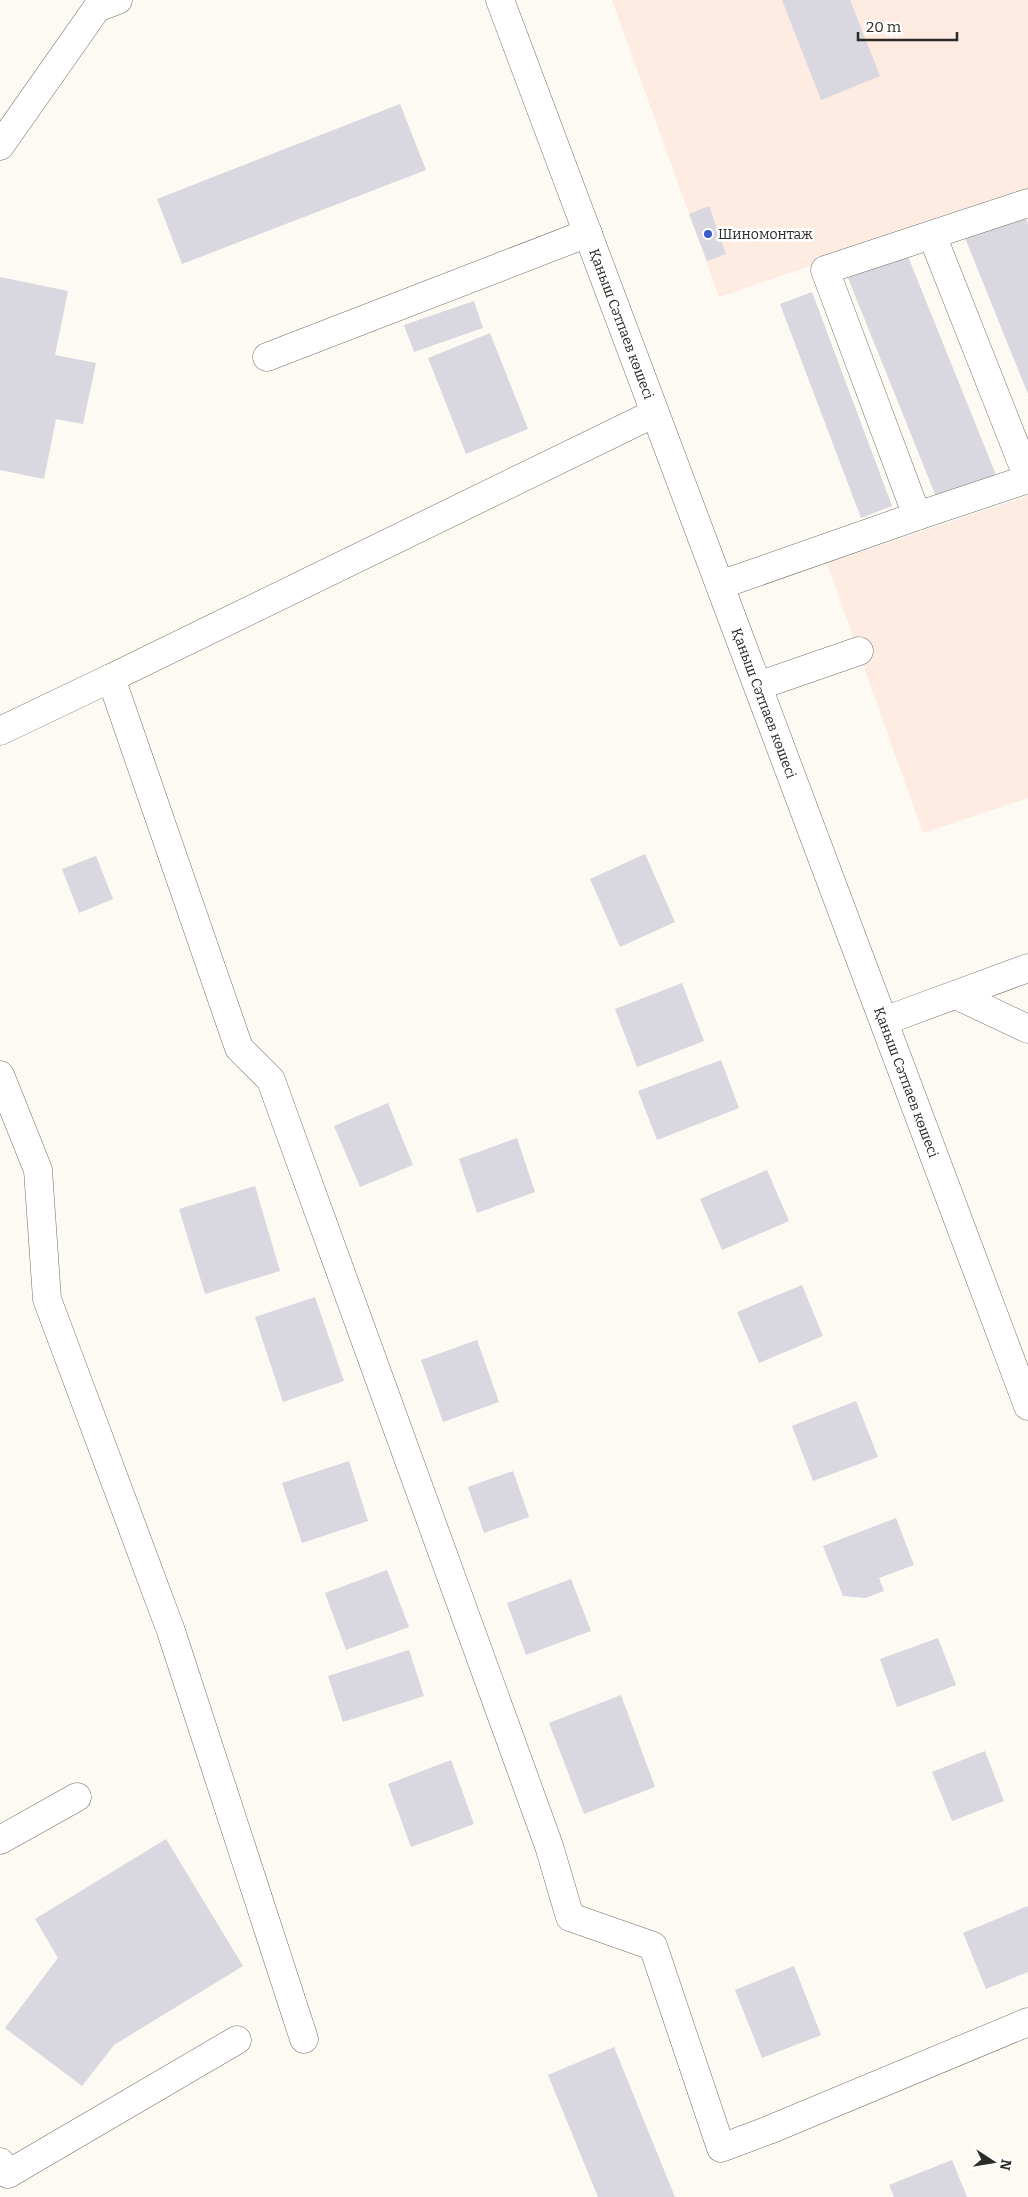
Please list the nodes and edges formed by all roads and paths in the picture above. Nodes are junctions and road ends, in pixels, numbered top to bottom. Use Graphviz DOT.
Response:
graph roads {
  1 [pos="118,0"];
  2 [pos="500,0"];
  3 [pos="0,146"];
  4 [pos="1028,203"];
  5 [pos="588,233"];
  6 [pos="932,234"];
  7 [pos="266,356"];
  8 [pos="655,413"];
  9 [pos="1028,479"];
  10 [pos="916,516"];
  11 [pos="720,585"];
  12 [pos="859,651"];
  13 [pos="112,678"];
  14 [pos="758,686"];
  15 [pos="0,731"];
  16 [pos="1028,968"];
  17 [pos="956,995"];
  18 [pos="884,1021"];
  19 [pos="1028,1029"];
  20 [pos="0,1075"];
  21 [pos="1028,1406"];
  22 [pos="77,1797"];
  23 [pos="0,1840"];
  24 [pos="1028,2022"];
  25 [pos="304,2039"];
  26 [pos="237,2040"];
  27 [pos="3,2172"];
  1 -- 3 [label="street"];
  2 -- 5 [label="street, Қаныш Сәтпаев көшесі"];
  4 -- 6 [label="street"];
  5 -- 7 [label="street"];
  5 -- 8 [label="street, Қаныш Сәтпаев көшесі"];
  6 -- 9 [label="street"];
  6 -- 10 [label="street"];
  8 -- 11 [label="street, Қаныш Сәтпаев көшесі"];
  8 -- 13 [label="street"];
  9 -- 10 [label="street"];
  10 -- 11 [label="street"];
  11 -- 14 [label="street, Қаныш Сәтпаев көшесі"];
  12 -- 14 [label="street"];
  13 -- 15 [label="street"];
  13 -- 24 [label="street"];
  14 -- 18 [label="street, Қаныш Сәтпаев көшесі"];
  16 -- 17 [label="street"];
  17 -- 18 [label="street"];
  17 -- 19 [label="street"];
  18 -- 21 [label="street, Қаныш Сәтпаев көшесі"];
  20 -- 25 [label="street"];
  22 -- 23 [label="street"];
  26 -- 27 [label="street"];
}
